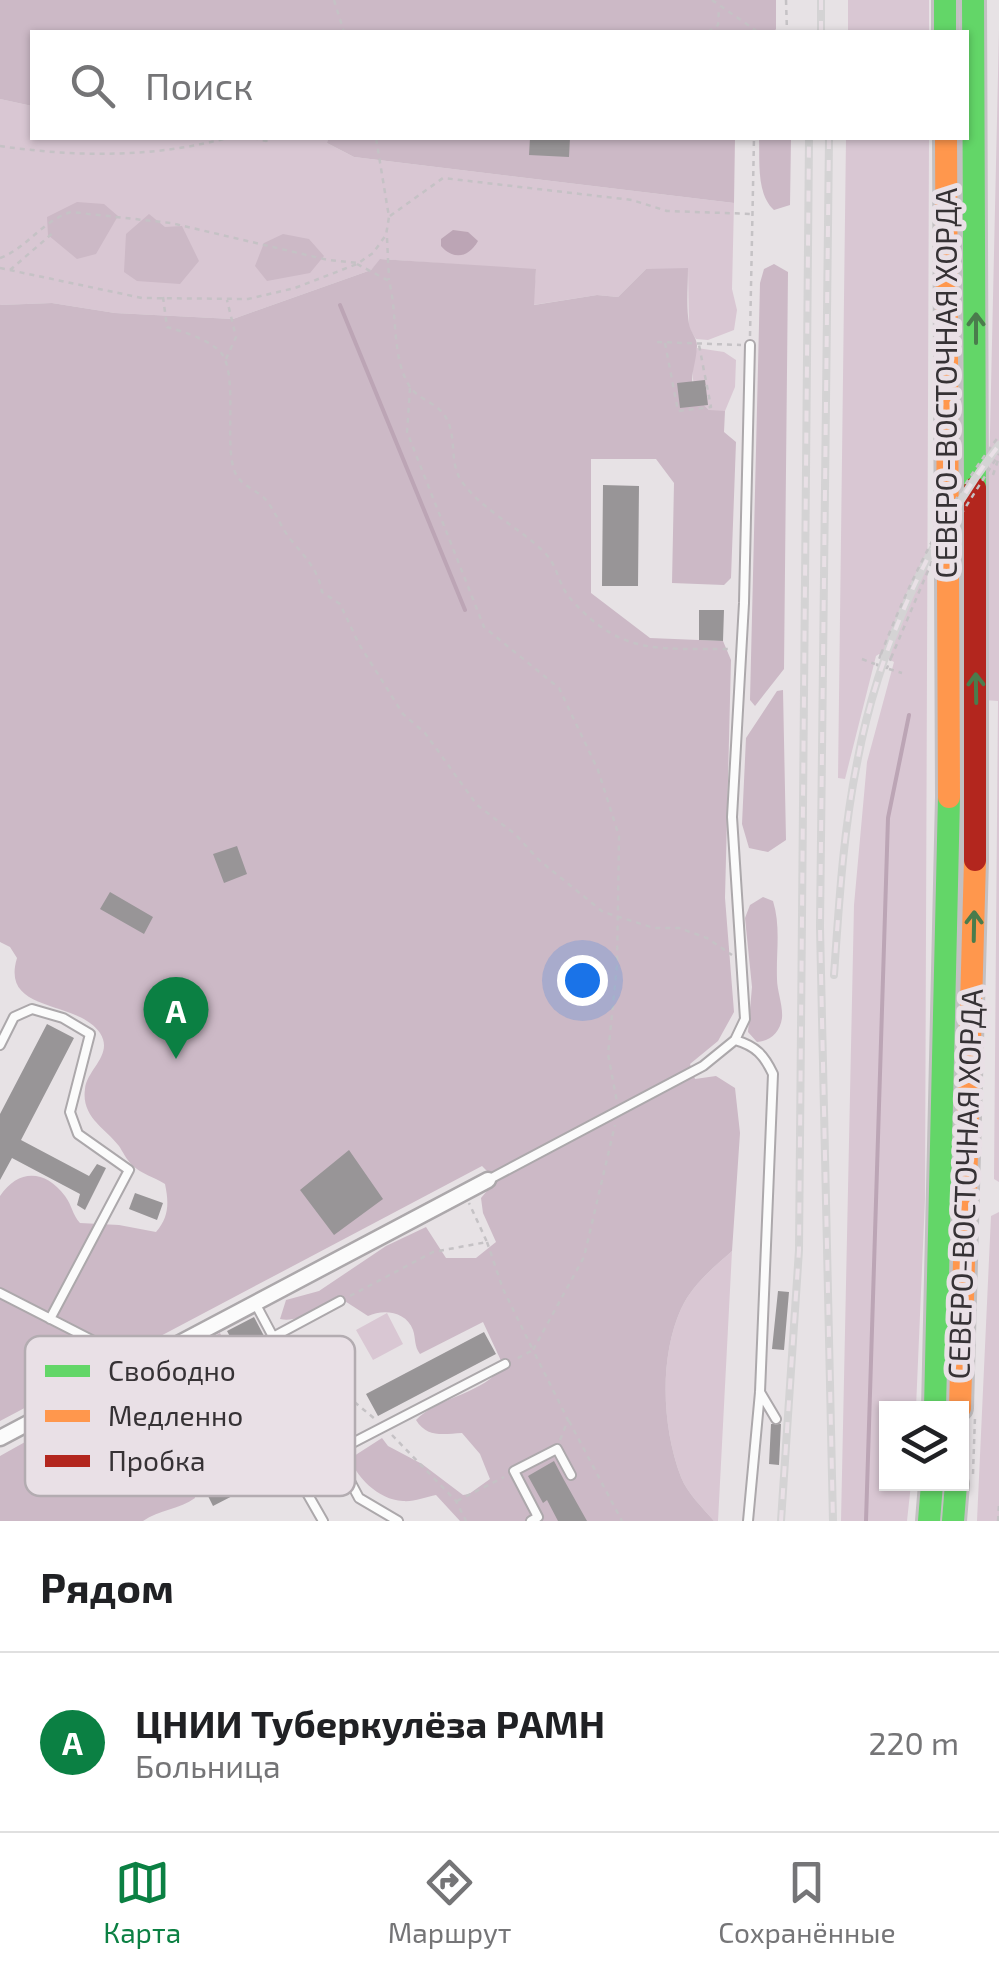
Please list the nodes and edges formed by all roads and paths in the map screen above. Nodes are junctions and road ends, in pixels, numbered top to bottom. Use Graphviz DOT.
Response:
graph roads {
  1 [pos="334,0"];
  2 [pos="712,0"];
  3 [pos="786,0"];
  4 [pos="945,0"];
  5 [pos="973,0"];
  6 [pos="720,6"];
  7 [pos="343,30"];
  8 [pos="715,30"];
  9 [pos="755,30"];
  10 [pos="786,30"];
  11 [pos="945,30"];
  12 [pos="218,140"];
  13 [pos="376,140"];
  14 [pos="754,140"];
  15 [pos="946,140"];
  16 [pos="0,146"];
  17 [pos="752,214"];
  18 [pos="389,217"];
  19 [pos="54,232"];
  20 [pos="386,235"];
  21 [pos="0,258"];
  22 [pos="359,263"];
  23 [pos="0,268"];
  24 [pos="9,271"];
  25 [pos="389,282"];
  26 [pos="164,297"];
  27 [pos="227,300"];
  28 [pos="658,342"];
  29 [pos="665,342"];
  30 [pos="699,343"];
  31 [pos="750,345"];
  32 [pos="226,360"];
  33 [pos="410,388"];
  34 [pos="999,436"];
  35 [pos="999,454"];
  36 [pos="741,650"];
  37 [pos="862,660"];
  38 [pos="877,664"];
  39 [pos="888,668"];
  40 [pos="902,673"];
  41 [pos="618,916"];
  42 [pos="742,962"];
  43 [pos="735,1040"];
  44 [pos="0,1045"];
  45 [pos="618,1111"];
  46 [pos="488,1180"];
  47 [pos="464,1193"];
  48 [pos="488,1242"];
  49 [pos="0,1292"];
  50 [pos="340,1302"];
  51 [pos="255,1303"];
  52 [pos="50,1320"];
  53 [pos="85,1336"];
  54 [pos="192,1336"];
  55 [pos="273,1336"];
  56 [pos="276,1336"];
  57 [pos="533,1350"];
  58 [pos="506,1364"];
  59 [pos="760,1392"];
  60 [pos="935,1401"];
  61 [pos="960,1401"];
  62 [pos="355,1403"];
  63 [pos="776,1419"];
  64 [pos="568,1420"];
  65 [pos="25,1425"];
  66 [pos="384,1427"];
  67 [pos="0,1438"];
  68 [pos="355,1442"];
  69 [pos="557,1449"];
  70 [pos="514,1471"];
  71 [pos="571,1475"];
  72 [pos="473,1482"];
  73 [pos="477,1490"];
  74 [pos="355,1491"];
  75 [pos="931,1491"];
  76 [pos="955,1491"];
  77 [pos="308,1496"];
  78 [pos="456,1501"];
  79 [pos="999,1504"];
  80 [pos="322,1521"];
  81 [pos="398,1521"];
  82 [pos="466,1521"];
  83 [pos="531,1521"];
  84 [pos="622,1521"];
  85 [pos="748,1521"];
  86 [pos="928,1521"];
  87 [pos="952,1521"];
  88 [pos="998,1521"];
  1 -- 7 [label="path"];
  2 -- 6 [label="path"];
  3 -- 10 [label="path"];
  4 -- 11 [label="main road"];
  61 -- 5 [label="main road, СЕВЕРО-ВОСТОЧНАЯ ХОРДА, one-way"];
  6 -- 8 [label="path"];
  6 -- 9 [label="path"];
  12 -- 16 [label="path"];
  13 -- 18 [label="path"];
  14 -- 17 [label="path"];
  15 -- 60 [label="main road, СЕВЕРО-ВОСТОЧНАЯ ХОРДА"];
  17 -- 18 [label="path"];
  17 -- 31 [label="path"];
  18 -- 20 [label="path"];
  19 -- 24 [label="path"];
  20 -- 22 [label="path"];
  20 -- 25 [label="path"];
  21 -- 22 [label="path"];
  22 -- 25 [label="path"];
  22 -- 27 [label="path"];
  23 -- 24 [label="path"];
  24 -- 26 [label="path"];
  25 -- 33 [label="path"];
  26 -- 27 [label="path"];
  26 -- 32 [label="path"];
  27 -- 32 [label="path"];
  28 -- 29 [label="path"];
  29 -- 30 [label="path"];
  29 -- 30 [label="path"];
  30 -- 31 [label="path"];
  31 -- 36 [label="lane"];
  32 -- 41 [label="path"];
  33 -- 36 [label="path"];
  33 -- 41 [label="path"];
  34 -- 38 [label="path, bridge"];
  35 -- 39 [label="path, bridge"];
  36 -- 42 [label="lane"];
  37 -- 38 [label="path"];
  38 -- 39 [label="path"];
  39 -- 40 [label="path"];
  41 -- 42 [label="path"];
  41 -- 45 [label="path"];
  42 -- 43 [label="lane"];
  43 -- 45 [label="lane"];
  43 -- 59 [label="lane"];
  44 -- 52 [label="lane"];
  45 -- 46 [label="lane"];
  45 -- 57 [label="path"];
  46 -- 47 [label="street"];
  47 -- 48 [label="path"];
  47 -- 51 [label="street"];
  48 -- 50 [label="path"];
  48 -- 57 [label="path"];
  49 -- 52 [label="lane"];
  50 -- 56 [label="lane"];
  51 -- 54 [label="street"];
  51 -- 55 [label="lane"];
  52 -- 53 [label="lane"];
  57 -- 58 [label="path"];
  57 -- 64 [label="path"];
  58 -- 66 [label="lane"];
  59 -- 63 [label="lane"];
  59 -- 85 [label="lane"];
  62 -- 66 [label="path"];
  64 -- 69 [label="path"];
  64 -- 84 [label="path"];
  65 -- 67 [label="street"];
  66 -- 68 [label="lane"];
  66 -- 78 [label="path"];
  69 -- 70 [label="lane"];
  69 -- 71 [label="lane"];
  70 -- 73 [label="path"];
  70 -- 83 [label="lane"];
  72 -- 73 [label="path"];
  73 -- 78 [label="path"];
  74 -- 81 [label="lane"];
  75 -- 86 [label="main road"];
  76 -- 87 [label="main road"];
  77 -- 80 [label="lane"];
  78 -- 82 [label="path"];
  79 -- 88 [label="path"];
}
